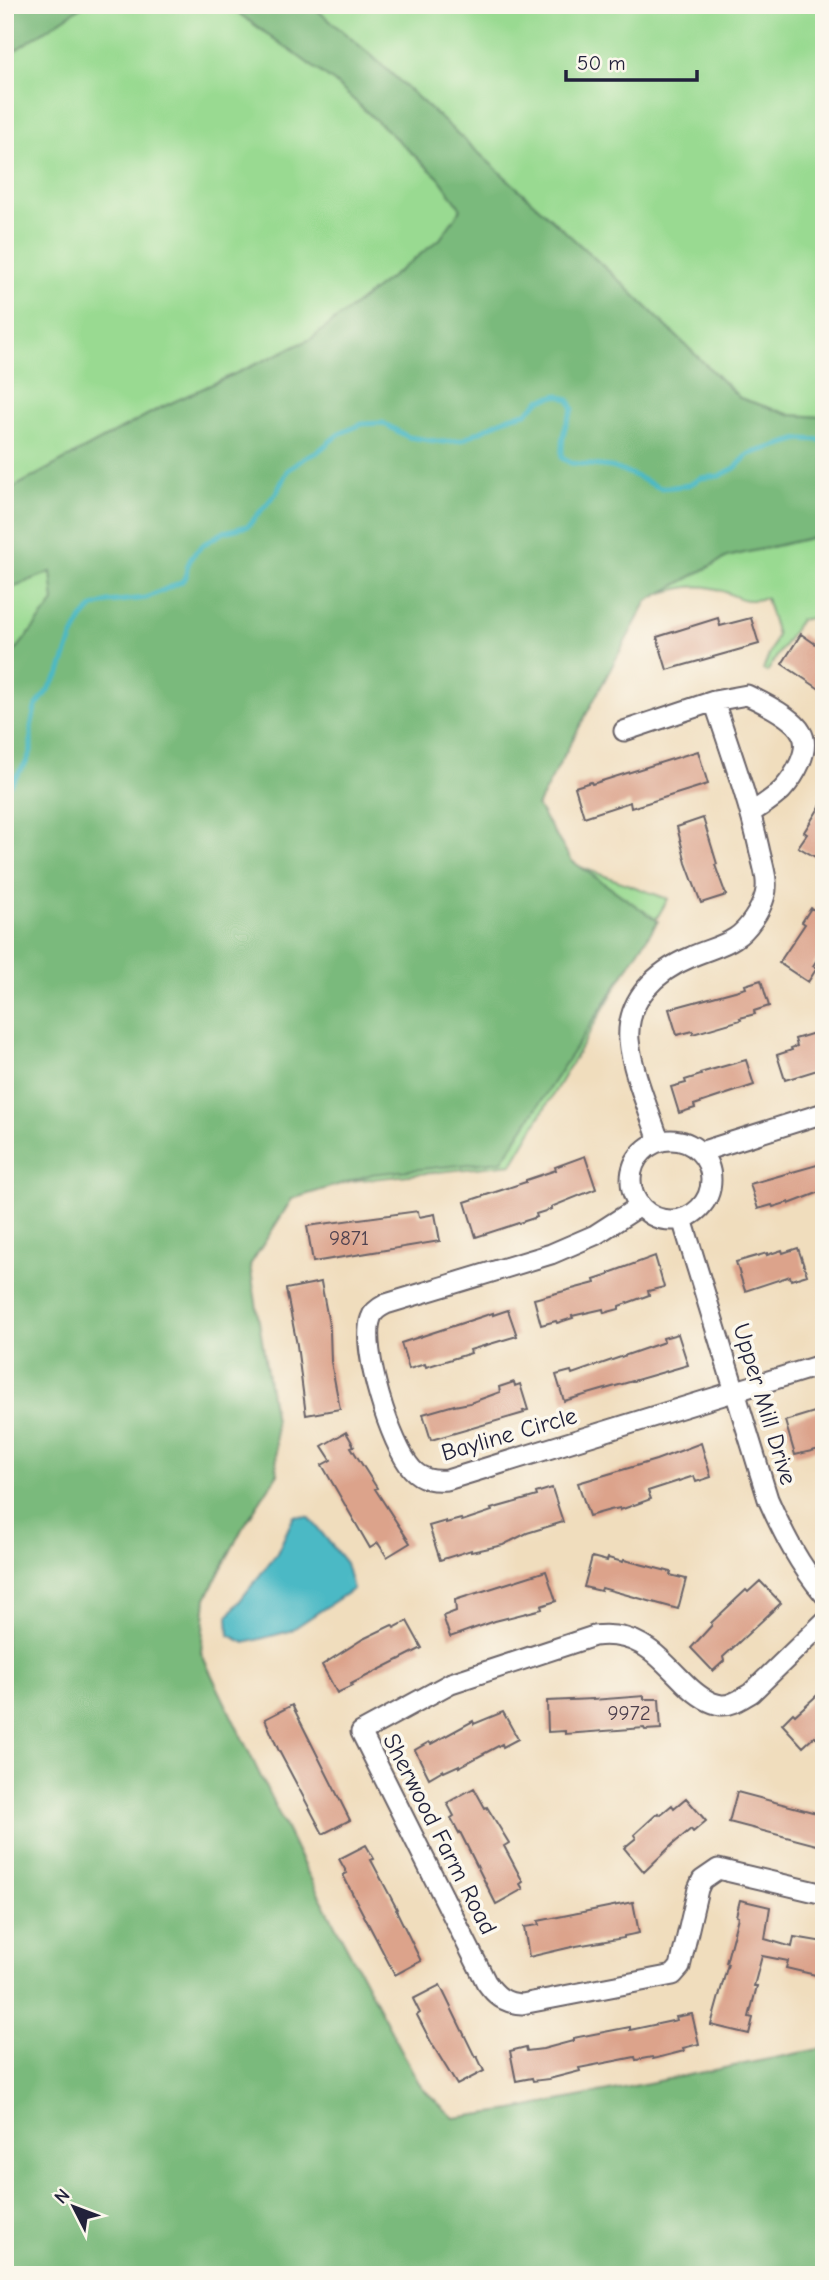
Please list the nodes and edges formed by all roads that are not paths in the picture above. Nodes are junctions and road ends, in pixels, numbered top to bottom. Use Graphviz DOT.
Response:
graph roads {
  1 [pos="714,701"];
  2 [pos="624,731"];
  3 [pos="751,813"];
  4 [pos="824,1113"];
  5 [pos="659,1142"];
  6 [pos="700,1152"];
  7 [pos="640,1206"];
  8 [pos="682,1219"];
  9 [pos="824,1364"];
  10 [pos="735,1392"];
  11 [pos="824,1594"];
  12 [pos="824,1622"];
  13 [pos="824,1894"];
  1 -- 2 [label="street"];
  1 -- 3 [label="street"];
  1 -- 3 [label="street"];
  3 -- 5 [label="street"];
  4 -- 6 [label="street"];
  5 -- 6 [label="street"];
  5 -- 7 [label="street"];
  6 -- 8 [label="street"];
  7 -- 8 [label="street"];
  7 -- 10 [label="street, Bayline Circle"];
  8 -- 10 [label="street, Upper Mill Drive"];
  9 -- 10 [label="street"];
  10 -- 11 [label="street, Upper Mill Drive"];
  12 -- 13 [label="street, Sherwood Farm Road"];
}
